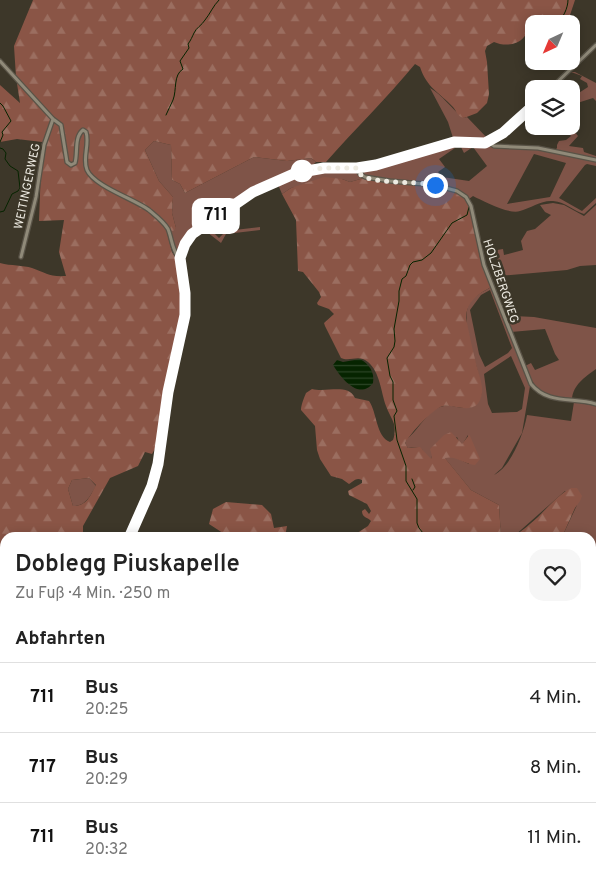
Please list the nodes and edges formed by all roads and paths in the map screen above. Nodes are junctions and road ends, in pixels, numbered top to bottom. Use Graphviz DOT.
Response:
graph roads {
  1 [pos="596,45"];
  2 [pos="0,61"];
  3 [pos="559,80"];
  4 [pos="525,113"];
  5 [pos="53,119"];
  6 [pos="488,142"];
  7 [pos="596,160"];
  8 [pos="357,168"];
  9 [pos="21,257"];
  10 [pos="180,258"];
  11 [pos="596,404"];
  12 [pos="132,532"];
  1 -- 3 [label="street"];
  2 -- 5 [label="street"];
  4 -- 6 [label="street"];
  5 -- 9 [label="street, WEITINGERWEG"];
  5 -- 10 [label="street"];
  6 -- 7 [label="street"];
  6 -- 8 [label="street"];
  8 -- 10 [label="street"];
  8 -- 11 [label="street, HOLZBERGWEG"];
  10 -- 12 [label="street"];
}
